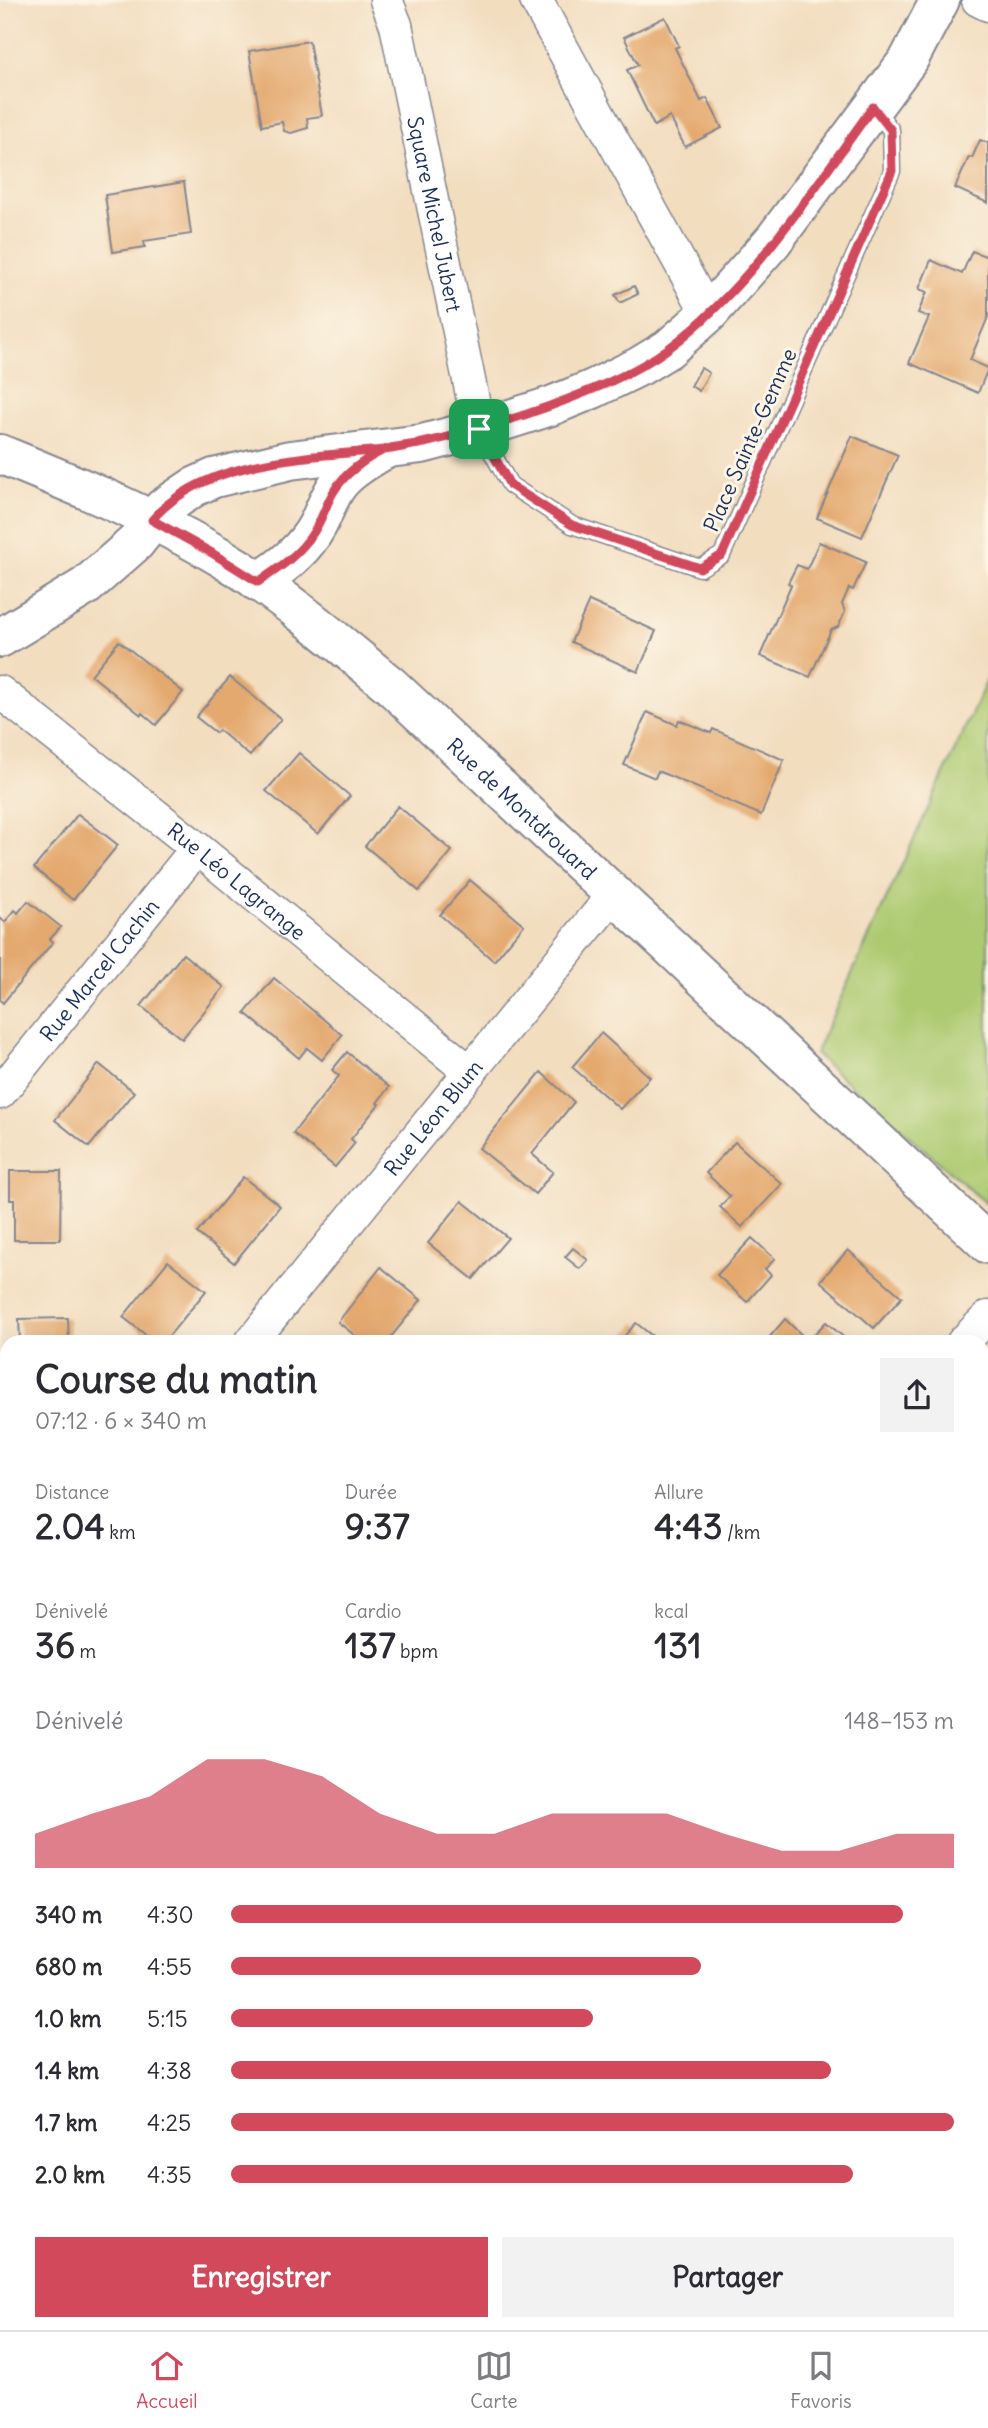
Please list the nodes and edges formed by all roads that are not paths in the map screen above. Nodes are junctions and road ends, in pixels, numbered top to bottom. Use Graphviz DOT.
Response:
graph roads {
  1 [pos="386,0"];
  2 [pos="536,0"];
  3 [pos="940,0"];
  4 [pos="978,0"];
  5 [pos="988,5"];
  6 [pos="873,107"];
  7 [pos="708,314"];
  8 [pos="479,429"];
  9 [pos="384,450"];
  10 [pos="0,454"];
  11 [pos="152,520"];
  12 [pos="258,582"];
  13 [pos="0,638"];
  14 [pos="0,692"];
  15 [pos="197,848"];
  16 [pos="614,894"];
  17 [pos="470,1072"];
  18 [pos="0,1093"];
  19 [pos="988,1244"];
  20 [pos="988,1317"];
  21 [pos="257,1335"];
  22 [pos="970,1335"];
  1 -- 8 [label="street, Square Michel Jubert"];
  2 -- 7 [label="street"];
  3 -- 6 [label="street"];
  4 -- 5 [label="street"];
  6 -- 7 [label="street"];
  6 -- 8 [label="lane, Place Sainte-Gemme"];
  7 -- 8 [label="street"];
  8 -- 9 [label="street"];
  9 -- 11 [label="street"];
  9 -- 12 [label="street"];
  10 -- 11 [label="street, Rue de Montdrouard"];
  11 -- 12 [label="street, Rue de Montdrouard"];
  11 -- 13 [label="street"];
  12 -- 16 [label="street, Rue de Montdrouard"];
  14 -- 15 [label="street, Rue Léo Lagrange"];
  15 -- 17 [label="street, Rue Léo Lagrange"];
  15 -- 18 [label="street, Rue Marcel Cachin"];
  16 -- 17 [label="street, Rue Léon Blum"];
  16 -- 19 [label="street, Rue de Montdrouard"];
  17 -- 21 [label="street, Rue Léon Blum"];
  20 -- 22 [label="street"];
}
